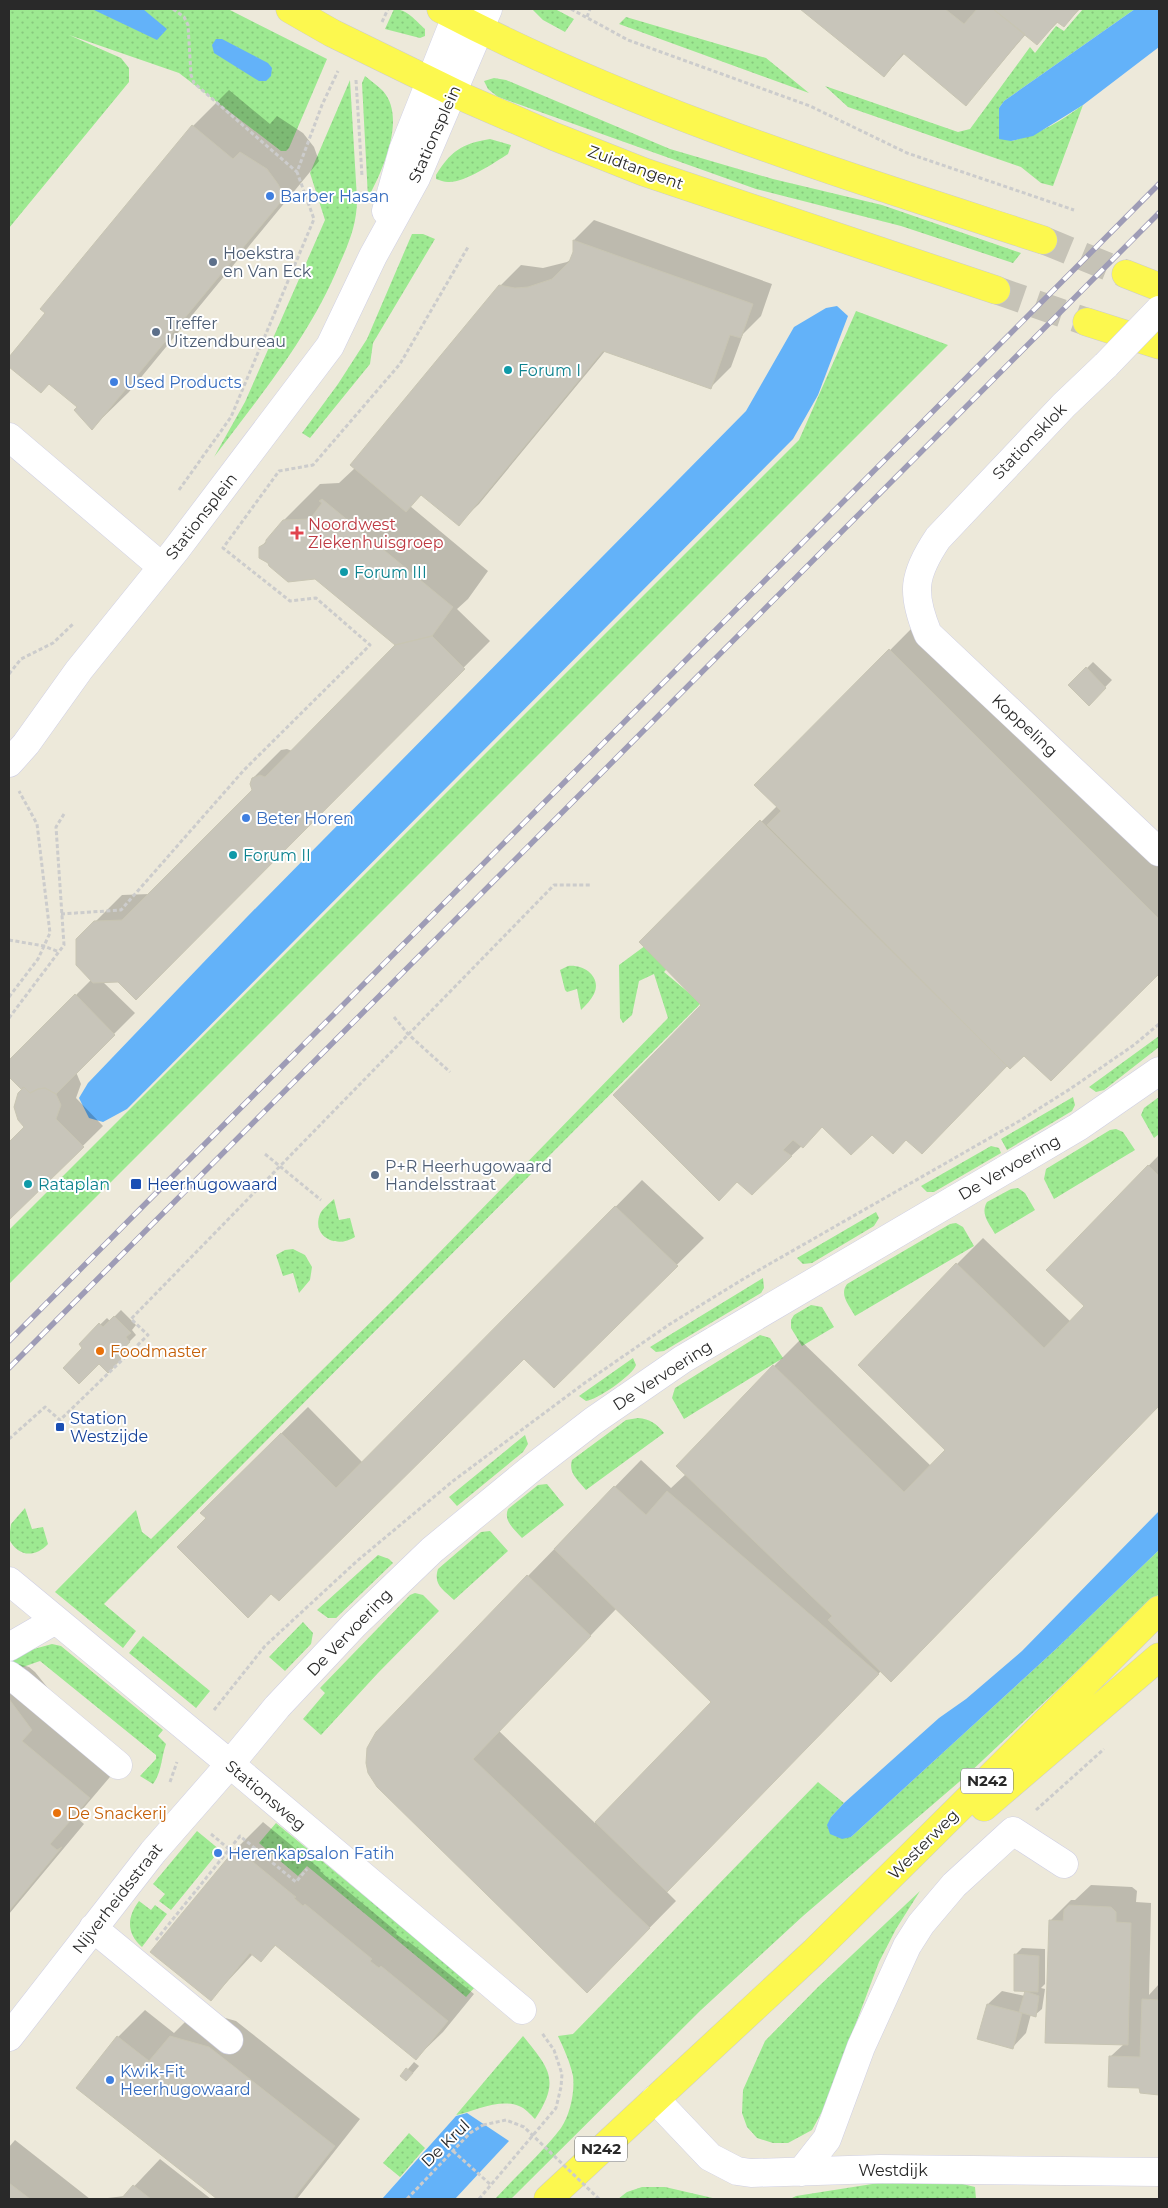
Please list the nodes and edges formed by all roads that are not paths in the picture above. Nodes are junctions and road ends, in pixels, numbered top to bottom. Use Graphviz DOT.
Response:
graph roads {
  1 [pos="290,9"];
  2 [pos="452,11"];
  3 [pos="484,18"];
  4 [pos="429,81"];
  5 [pos="454,92"];
  6 [pos="1043,240"];
  7 [pos="373,256"];
  8 [pos="1126,274"];
  9 [pos="1159,286"];
  10 [pos="996,290"];
  11 [pos="1159,310"];
  12 [pos="1087,322"];
  13 [pos="1159,345"];
  14 [pos="13,449"];
  15 [pos="162,567"];
  16 [pos="916,584"];
  17 [pos="13,774"];
  18 [pos="1159,852"];
  19 [pos="1159,1071"];
  20 [pos="9,1581"];
  21 [pos="1159,1610"];
  22 [pos="54,1621"];
  23 [pos="9,1647"];
  24 [pos="1159,1657"];
  25 [pos="9,1675"];
  26 [pos="230,1764"];
  27 [pos="118,1765"];
  28 [pos="1064,1864"];
  29 [pos="93,1928"];
  30 [pos="814,1952"];
  31 [pos="522,2010"];
  32 [pos="9,2037"];
  33 [pos="229,2040"];
  34 [pos="655,2099"];
  35 [pos="800,2172"];
  36 [pos="1159,2172"];
  37 [pos="548,2199"];
  1 -- 4 [label="main road, Zuidtangent"];
  2 -- 3 [label="main road"];
  2 -- 4 [label="street, Stationsplein"];
  3 -- 5 [label="street, Stationsplein"];
  3 -- 6 [label="main road"];
  4 -- 5 [label="main road, Zuidtangent"];
  4 -- 7 [label="street, Stationsplein"];
  5 -- 7 [label="street, Stationsplein"];
  5 -- 10 [label="main road, Zuidtangent"];
  7 -- 15 [label="street, Stationsplein"];
  8 -- 9 [label="main road"];
  11 -- 16 [label="street, Stationsklok, bridge"];
  12 -- 13 [label="main road"];
  14 -- 15 [label="street"];
  15 -- 17 [label="street, Stationsplein"];
  16 -- 18 [label="street, Koppeling"];
  19 -- 26 [label="street, De Vervoering"];
  20 -- 22 [label="street, Stationsweg"];
  21 -- 30 [label="main road, Westerweg / N242"];
  22 -- 23 [label="street"];
  22 -- 26 [label="street, Stationsweg"];
  24 -- 30 [label="main road, Westerweg / N242"];
  25 -- 27 [label="street"];
  26 -- 29 [label="street, Nijverheidsstraat"];
  26 -- 31 [label="street, Stationsweg"];
  28 -- 35 [label="street"];
  29 -- 32 [label="street, Nijverheidsstraat"];
  29 -- 33 [label="street"];
  30 -- 34 [label="main road, Westerweg / N242"];
  34 -- 35 [label="street, Westdijk"];
  34 -- 37 [label="main road, Westerweg / N242"];
  35 -- 36 [label="street, Westdijk"];
}
